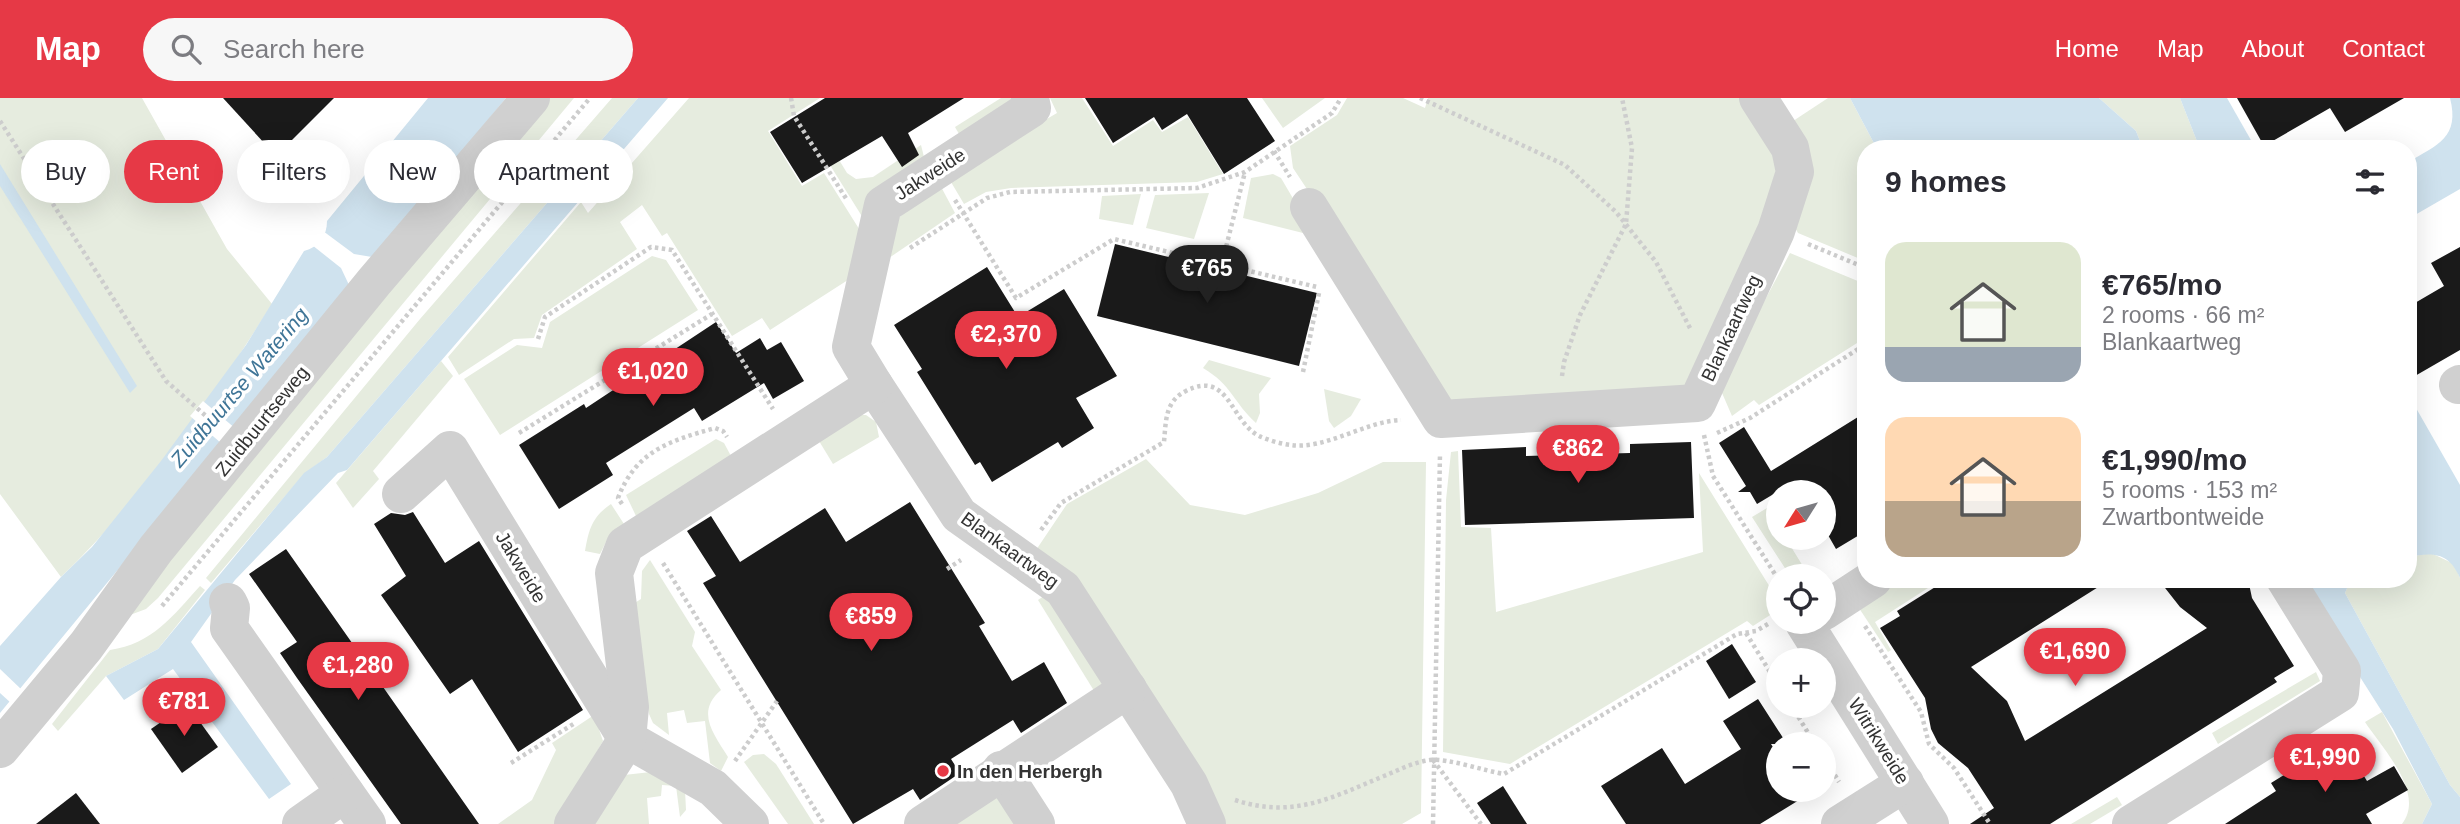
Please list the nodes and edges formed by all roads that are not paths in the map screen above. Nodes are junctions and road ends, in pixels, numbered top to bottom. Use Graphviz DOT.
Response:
graph roads {
  1 [pos="531,98"];
  2 [pos="1030,98"];
  3 [pos="1758,98"];
  4 [pos="1309,207"];
  5 [pos="882,257"];
  6 [pos="874,385"];
  7 [pos="401,494"];
  8 [pos="2291,588"];
  9 [pos="228,603"];
  10 [pos="1834,634"];
  11 [pos="1128,689"];
  12 [pos="627,739"];
  13 [pos="0,749"];
  14 [pos="1001,770"];
  15 [pos="1905,783"];
  16 [pos="345,793"];
  17 [pos="301,824"];
  18 [pos="367,824"];
  19 [pos="573,824"];
  20 [pos="751,824"];
  21 [pos="923,824"];
  22 [pos="1036,824"];
  23 [pos="1207,824"];
  24 [pos="1841,824"];
  25 [pos="1930,824"];
  26 [pos="2131,824"];
  1 -- 13 [label="street, Zuidbuurtseweg"];
  2 -- 5 [label="street, Jakweide"];
  3 -- 4 [label="street, Blankaartweg"];
  5 -- 6 [label="street, Blankaartweg"];
  6 -- 11 [label="street, Blankaartweg"];
  6 -- 12 [label="street"];
  7 -- 12 [label="street, Jakweide"];
  8 -- 26 [label="street"];
  9 -- 16 [label="street"];
  10 -- 15 [label="street, Witrikweide"];
  11 -- 14 [label="street"];
  11 -- 23 [label="street, Blankaartweg"];
  12 -- 19 [label="street"];
  12 -- 20 [label="street"];
  14 -- 21 [label="street"];
  14 -- 22 [label="street"];
  15 -- 24 [label="street"];
  15 -- 25 [label="street, Witrikweide"];
  16 -- 17 [label="street"];
  16 -- 18 [label="street"];
}
